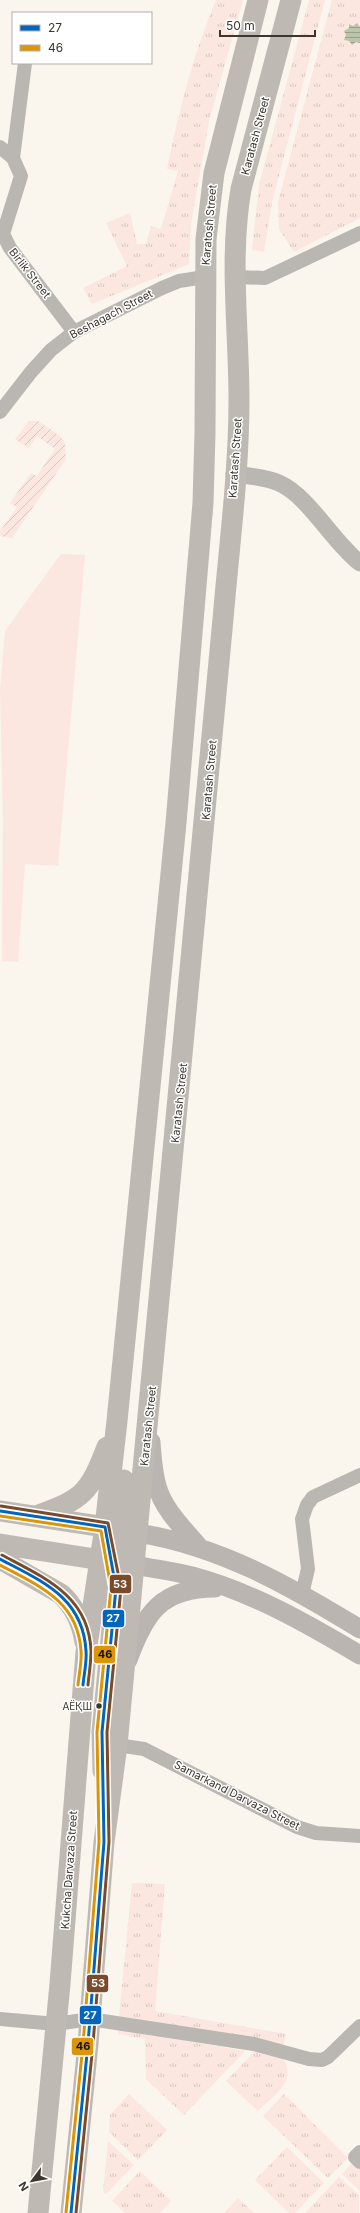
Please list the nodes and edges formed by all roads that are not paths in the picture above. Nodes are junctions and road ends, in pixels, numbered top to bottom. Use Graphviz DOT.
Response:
graph roads {
  1 [pos="258,0"];
  2 [pos="291,0"];
  3 [pos="25,64"];
  4 [pos="0,147"];
  5 [pos="14,158"];
  6 [pos="360,233"];
  7 [pos="205,277"];
  8 [pos="236,277"];
  9 [pos="74,332"];
  10 [pos="0,412"];
  11 [pos="234,474"];
  12 [pos="204,475"];
  13 [pos="360,563"];
  14 [pos="131,1286"];
  15 [pos="117,1421"];
  16 [pos="149,1426"];
  17 [pos="360,1475"];
  18 [pos="0,1511"];
  19 [pos="35,1516"];
  20 [pos="122,1530"];
  21 [pos="0,1544"];
  22 [pos="199,1547"];
  23 [pos="0,1559"];
  24 [pos="105,1560"];
  25 [pos="135,1565"];
  26 [pos="234,1590"];
  27 [pos="302,1594"];
  28 [pos="333,1612"];
  29 [pos="360,1629"];
  30 [pos="321,1632"];
  31 [pos="86,1652"];
  32 [pos="360,1655"];
  33 [pos="124,1671"];
  34 [pos="117,1745"];
  35 [pos="360,1836"];
  36 [pos="104,1842"];
  37 [pos="0,2019"];
  38 [pos="90,2019"];
  39 [pos="56,2024"];
  40 [pos="360,2026"];
  41 [pos="360,2152"];
  42 [pos="360,2162"];
  43 [pos="38,2213"];
  44 [pos="71,2213"];
  1 -- 7 [label="main road, Karatosh Street"];
  2 -- 8 [label="main road, Karatash Street"];
  3 -- 5 [label="street"];
  4 -- 5 [label="street"];
  5 -- 9 [label="street, Birlik Street"];
  6 -- 8 [label="street"];
  7 -- 8 [label="main road"];
  7 -- 9 [label="street, Beshagach Street"];
  7 -- 12 [label="main road, Karatash Street"];
  8 -- 11 [label="main road, Karatash Street"];
  9 -- 10 [label="street, Beshagach Street"];
  11 -- 12 [label="main road"];
  11 -- 13 [label="street"];
  11 -- 16 [label="main road, Karatash Street"];
  12 -- 14 [label="main road, Karatash Street"];
  14 -- 15 [label="main road, Karatash Street"];
  14 -- 20 [label="main road"];
  15 -- 19 [label="main road"];
  15 -- 20 [label="main road, Karatash Street"];
  16 -- 20 [label="main road, Karatash Street"];
  16 -- 22 [label="main road"];
  17 -- 27 [label="street"];
  18 -- 19 [label="main road"];
  19 -- 20 [label="main road"];
  20 -- 22 [label="main road"];
  20 -- 24 [label="main road, Kukcha Darvaza Street"];
  20 -- 25 [label="main road, Karatash Street"];
  21 -- 24 [label="main road"];
  22 -- 27 [label="main road"];
  23 -- 31 [label="main road"];
  24 -- 25 [label="main road"];
  24 -- 31 [label="main road, Kukcha Darvaza Street"];
  24 -- 36 [label="main road"];
  25 -- 26 [label="main road"];
  25 -- 33 [label="main road"];
  26 -- 30 [label="main road"];
  26 -- 33 [label="main road"];
  27 -- 28 [label="main road"];
  28 -- 29 [label="main road"];
  28 -- 30 [label="main road"];
  30 -- 32 [label="main road"];
  31 -- 39 [label="main road, Kukcha Darvaza Street"];
  33 -- 34 [label="main road"];
  34 -- 35 [label="street, Samarkand Darvaza Street"];
  34 -- 36 [label="main road"];
  36 -- 38 [label="main road"];
  37 -- 39 [label="street"];
  38 -- 39 [label="street"];
  38 -- 40 [label="street"];
  38 -- 44 [label="main road"];
  39 -- 43 [label="main road, Kukcha Darvaza Street"];
  41 -- 42 [label="street"];
}
